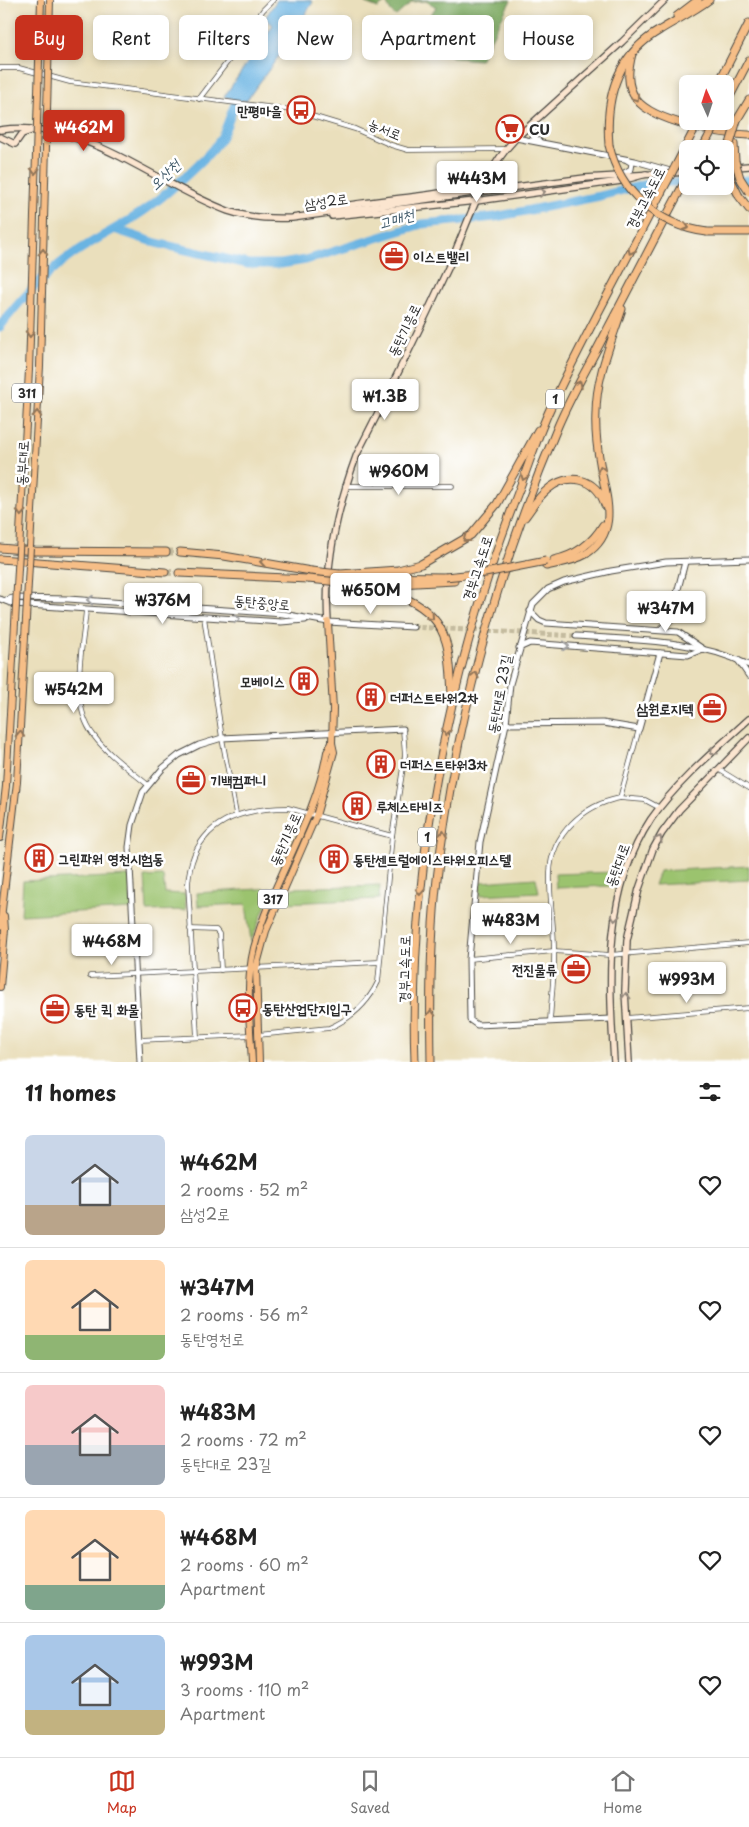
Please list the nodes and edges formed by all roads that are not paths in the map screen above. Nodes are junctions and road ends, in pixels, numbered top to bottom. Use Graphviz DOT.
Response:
graph roads {
  1 [pos="41,0"];
  2 [pos="50,0"];
  3 [pos="273,0"];
  4 [pos="665,0"];
  5 [pos="698,0"];
  6 [pos="709,0"];
  7 [pos="749,23"];
  8 [pos="659,30"];
  9 [pos="633,52"];
  10 [pos="749,60"];
  11 [pos="0,68"];
  12 [pos="723,75"];
  13 [pos="734,89"];
  14 [pos="199,98"];
  15 [pos="749,100"];
  16 [pos="534,123"];
  17 [pos="39,129"];
  18 [pos="0,130"];
  19 [pos="694,130"];
  20 [pos="749,135"];
  21 [pos="0,137"];
  22 [pos="516,138"];
  23 [pos="733,140"];
  24 [pos="542,143"];
  25 [pos="506,149"];
  26 [pos="625,158"];
  27 [pos="734,164"];
  28 [pos="749,166"];
  29 [pos="676,169"];
  30 [pos="679,170"];
  31 [pos="734,170"];
  32 [pos="646,174"];
  33 [pos="621,175"];
  34 [pos="485,181"];
  35 [pos="734,186"];
  36 [pos="679,192"];
  37 [pos="749,192"];
  38 [pos="475,204"];
  39 [pos="749,209"];
  40 [pos="292,218"];
  41 [pos="749,232"];
  42 [pos="628,290"];
  43 [pos="549,411"];
  44 [pos="345,486"];
  45 [pos="452,486"];
  46 [pos="519,525"];
  47 [pos="0,548"];
  48 [pos="166,552"];
  49 [pos="180,552"];
  50 [pos="0,559"];
  51 [pos="749,559"];
  52 [pos="685,562"];
  53 [pos="546,564"];
  54 [pos="165,572"];
  55 [pos="179,573"];
  56 [pos="340,578"];
  57 [pos="3,600"];
  58 [pos="86,610"];
  59 [pos="530,610"];
  60 [pos="204,617"];
  61 [pos="313,619"];
  62 [pos="670,620"];
  63 [pos="328,622"];
  64 [pos="413,627"];
  65 [pos="659,630"];
  66 [pos="678,632"];
  67 [pos="576,636"];
  68 [pos="519,648"];
  69 [pos="703,649"];
  70 [pos="660,654"];
  71 [pos="738,660"];
  72 [pos="749,665"];
  73 [pos="749,676"];
  74 [pos="452,702"];
  75 [pos="749,713"];
  76 [pos="747,721"];
  77 [pos="506,724"];
  78 [pos="403,729"];
  79 [pos="639,729"];
  80 [pos="332,732"];
  81 [pos="222,738"];
  82 [pos="749,738"];
  83 [pos="718,769"];
  84 [pos="148,785"];
  85 [pos="749,788"];
  86 [pos="620,798"];
  87 [pos="660,808"];
  88 [pos="236,814"];
  89 [pos="313,815"];
  90 [pos="392,836"];
  91 [pos="0,838"];
  92 [pos="2,905"];
  93 [pos="0,927"];
  94 [pos="190,929"];
  95 [pos="749,943"];
  96 [pos="554,950"];
  97 [pos="626,953"];
  98 [pos="610,955"];
  99 [pos="469,959"];
  100 [pos="379,962"];
  101 [pos="253,968"];
  102 [pos="221,970"];
  103 [pos="192,971"];
  104 [pos="135,974"];
  105 [pos="90,976"];
  106 [pos="0,987"];
  107 [pos="749,1008"];
  108 [pos="627,1018"];
  109 [pos="611,1019"];
  110 [pos="550,1022"];
  111 [pos="254,1035"];
  112 [pos="196,1037"];
  113 [pos="139,1040"];
  114 [pos="140,1062"];
  115 [pos="252,1062"];
  116 [pos="259,1062"];
  117 [pos="415,1062"];
  118 [pos="431,1062"];
  119 [pos="614,1062"];
  120 [pos="629,1062"];
  1 -- 91 [label="main road, 동부대로 / 311, one-way, bridge"];
  92 -- 2 [label="main road, 동부대로 / 311, one-way, bridge"];
  3 -- 14 [label="street"];
  4 -- 16 [label="main road, 동탄기흥로 / 317"];
  5 -- 8 [label="highway"];
  6 -- 8 [label="highway"];
  7 -- 12 [label="highway"];
  8 -- 9 [label="highway"];
  9 -- 20 [label="highway, one-way"];
  9 -- 41 [label="highway, one-way, bridge"];
  10 -- 13 [label="highway"];
  11 -- 14 [label="street"];
  14 -- 25 [label="street, 농서로"];
  15 -- 23 [label="highway, bridge"];
  16 -- 22 [label="main road, 동탄기흥로 / 317"];
  16 -- 24 [label="street"];
  17 -- 18 [label="main road"];
  17 -- 21 [label="main road"];
  17 -- 40 [label="main road, 삼성2로"];
  19 -- 29 [label="highway, 경부고속도로 / 1, bridge"];
  22 -- 24 [label="street"];
  22 -- 25 [label="main road, 동탄기흥로 / 317"];
  24 -- 26 [label="street"];
  25 -- 34 [label="main road, 동탄기흥로 / 317"];
  26 -- 29 [label="street"];
  26 -- 33 [label="street"];
  27 -- 28 [label="main road"];
  29 -- 30 [label="main road"];
  29 -- 32 [label="main road"];
  29 -- 43 [label="highway, 경부고속도로 / 1, one-way, bridge"];
  31 -- 37 [label="highway, bridge"];
  32 -- 33 [label="main road"];
  38 -- 32 [label="main road, one-way"];
  33 -- 40 [label="main road, 삼성2로, bridge"];
  34 -- 38 [label="main road, 동탄기흥로 / 317"];
  34 -- 40 [label="main road"];
  35 -- 39 [label="highway, bridge"];
  36 -- 42 [label="highway, 경부고속도로 / 1"];
  38 -- 40 [label="main road"];
  38 -- 44 [label="main road, 동탄기흥로 / 317"];
  46 -- 42 [label="highway, 경부고속도로 / 1, one-way"];
  53 -- 42 [label="highway, one-way"];
  43 -- 56 [label="highway, one-way"];
  43 -- 74 [label="highway, 경부고속도로 / 1, one-way"];
  44 -- 45 [label="street"];
  44 -- 63 [label="main road, 동탄기흥로 / 317"];
  46 -- 53 [label="highway"];
  118 -- 46 [label="highway, 경부고속도로 / 1, one-way"];
  47 -- 48 [label="highway, bridge"];
  56 -- 49 [label="highway, one-way, bridge"];
  50 -- 54 [label="highway, bridge"];
  51 -- 52 [label="street, 동탄대로 23길"];
  52 -- 59 [label="street, 동탄대로 23길"];
  52 -- 62 [label="street"];
  53 -- 56 [label="highway, bridge"];
  53 -- 56 [label="highway"];
  55 -- 56 [label="highway, bridge"];
  56 -- 74 [label="highway, one-way"];
  57 -- 58 [label="street"];
  61 -- 57 [label="street, 동탄중앙로, one-way"];
  58 -- 60 [label="street"];
  58 -- 84 [label="street"];
  59 -- 65 [label="street"];
  59 -- 68 [label="street, 동탄대로 23길"];
  60 -- 61 [label="street, one-way"];
  60 -- 81 [label="street"];
  61 -- 63 [label="street, 동탄중앙로"];
  62 -- 65 [label="street"];
  62 -- 66 [label="street"];
  63 -- 64 [label="street, 동탄중앙로"];
  63 -- 80 [label="main road, 동탄기흥로 / 317"];
  65 -- 66 [label="street"];
  66 -- 69 [label="street"];
  67 -- 69 [label="street"];
  68 -- 70 [label="street, one-way"];
  68 -- 77 [label="street, 동탄대로 23길"];
  69 -- 70 [label="street"];
  69 -- 71 [label="street"];
  70 -- 79 [label="street"];
  71 -- 72 [label="street"];
  71 -- 73 [label="street"];
  74 -- 117 [label="highway, 경부고속도로 / 1, one-way"];
  75 -- 76 [label="street"];
  76 -- 87 [label="main road, 동탄대로, one-way"];
  77 -- 79 [label="street"];
  77 -- 99 [label="street, 동탄대로 23길"];
  78 -- 80 [label="street"];
  78 -- 90 [label="street"];
  79 -- 86 [label="street"];
  80 -- 81 [label="street"];
  80 -- 89 [label="main road, 동탄기흥로 / 317"];
  81 -- 84 [label="street"];
  81 -- 88 [label="street"];
  82 -- 83 [label="main road, 동탄대로"];
  83 -- 85 [label="street"];
  97 -- 83 [label="main road, 동탄대로, one-way"];
  84 -- 104 [label="street"];
  86 -- 87 [label="street"];
  86 -- 96 [label="street"];
  87 -- 98 [label="main road, 동탄대로, one-way"];
  88 -- 89 [label="street"];
  88 -- 94 [label="street"];
  89 -- 90 [label="street"];
  89 -- 101 [label="main road, 동탄기흥로 / 317"];
  90 -- 100 [label="street"];
  92 -- 93 [label="main road, 동부대로 / 311"];
  92 -- 106 [label="main road"];
  94 -- 102 [label="street"];
  94 -- 103 [label="street"];
  95 -- 97 [label="street"];
  96 -- 98 [label="street"];
  96 -- 99 [label="street"];
  96 -- 110 [label="street"];
  97 -- 98 [label="street"];
  108 -- 97 [label="main road, 동탄대로, one-way"];
  98 -- 109 [label="main road, 동탄대로"];
  99 -- 110 [label="street, 동탄대로 23길"];
  100 -- 101 [label="street"];
  100 -- 111 [label="street"];
  101 -- 102 [label="street"];
  101 -- 111 [label="main road, 동탄기흥로 / 317"];
  102 -- 103 [label="street"];
  103 -- 104 [label="street"];
  103 -- 112 [label="street"];
  104 -- 105 [label="street"];
  104 -- 113 [label="street"];
  107 -- 108 [label="street"];
  108 -- 120 [label="main road, 동탄대로"];
  109 -- 110 [label="street, 동탄대로 23길"];
  109 -- 119 [label="main road, 동탄대로"];
  111 -- 112 [label="street"];
  111 -- 115 [label="main road, 동탄기흥로 / 317"];
  111 -- 116 [label="main road, 동탄기흥로 / 317"];
  112 -- 113 [label="street"];
  113 -- 114 [label="street"];
}
